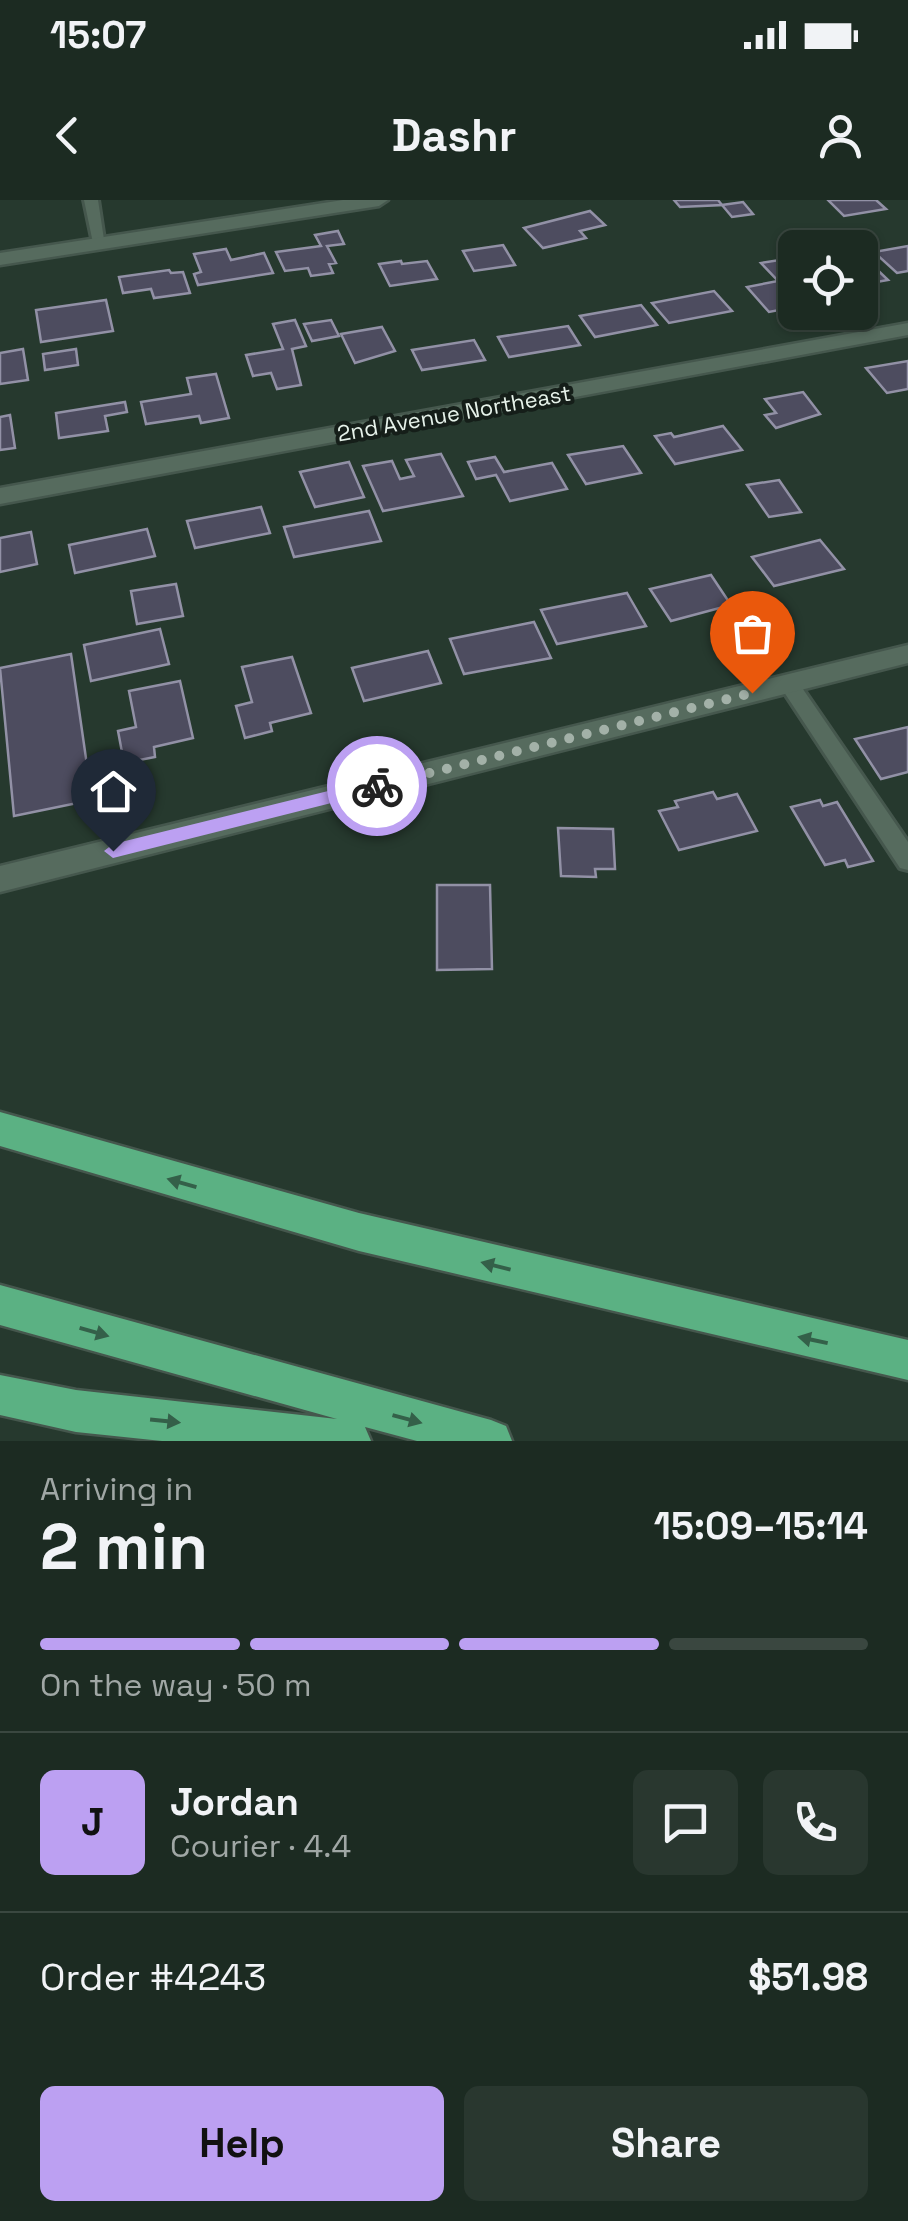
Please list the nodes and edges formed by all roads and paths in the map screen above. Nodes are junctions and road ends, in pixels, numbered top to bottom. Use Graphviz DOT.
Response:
graph roads {
  1 [pos="91,200"];
  2 [pos="379,200"];
  3 [pos="100,243"];
  4 [pos="0,259"];
  5 [pos="908,329"];
  6 [pos="0,496"];
  7 [pos="908,654"];
  8 [pos="789,684"];
  9 [pos="908,861"];
  10 [pos="0,879"];
  11 [pos="0,1129"];
  12 [pos="0,1305"];
  13 [pos="908,1360"];
  14 [pos="0,1395"];
  15 [pos="350,1441"];
  16 [pos="491,1441"];
  1 -- 3 [label="lane"];
  2 -- 3 [label="street"];
  3 -- 4 [label="street"];
  5 -- 6 [label="street, 2nd Avenue Northeast"];
  7 -- 8 [label="street"];
  8 -- 9 [label="lane"];
  8 -- 10 [label="street"];
  13 -- 11 [label="highway, one-way"];
  12 -- 16 [label="highway, one-way"];
  14 -- 15 [label="highway, one-way"];
}
